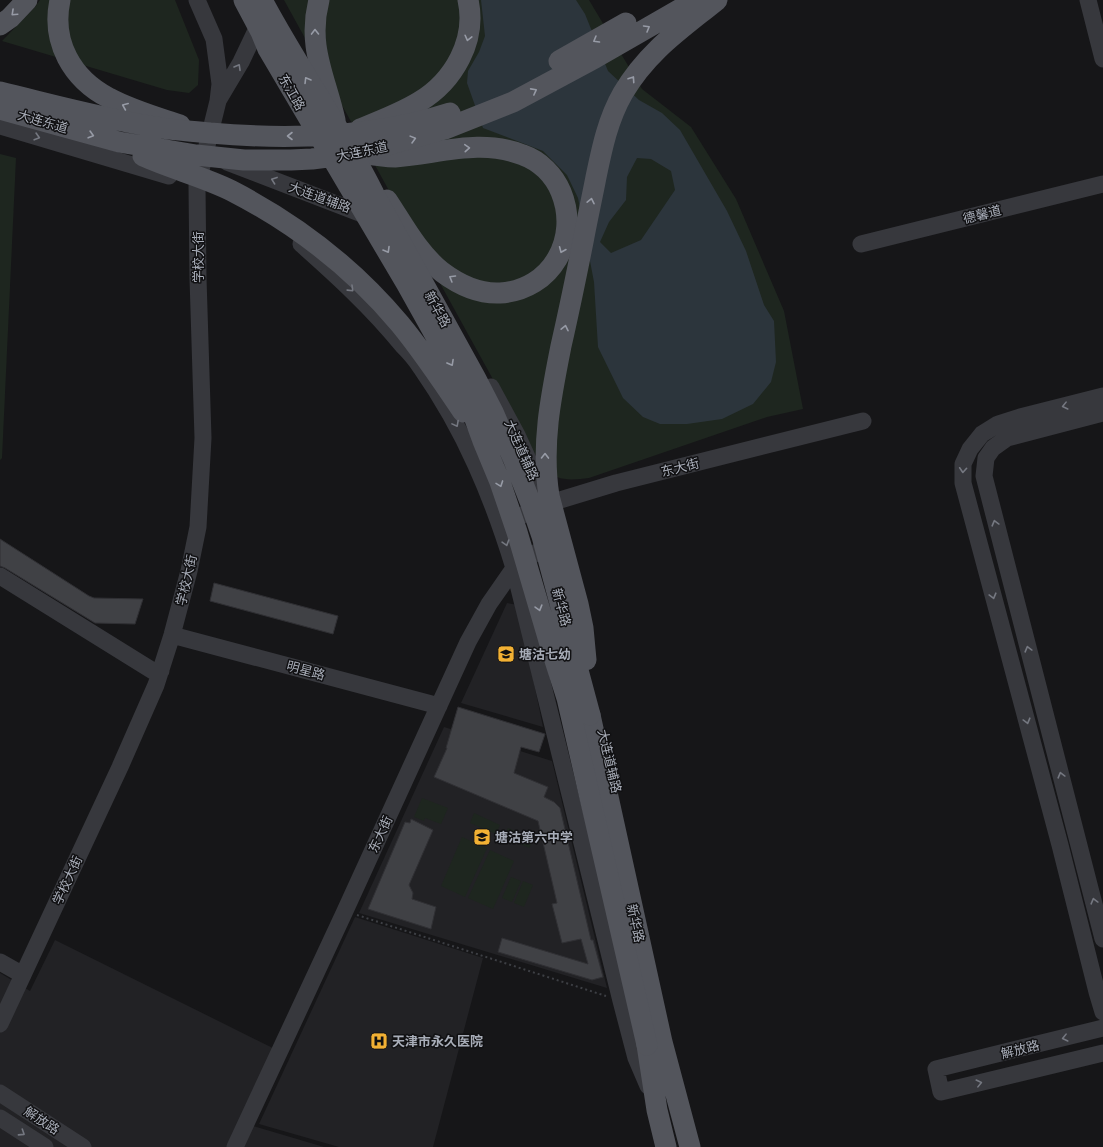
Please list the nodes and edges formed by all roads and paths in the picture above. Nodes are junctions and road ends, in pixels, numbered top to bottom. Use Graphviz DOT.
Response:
graph roads {
  1 [pos="27,0"];
  2 [pos="60,0"];
  3 [pos="198,0"];
  4 [pos="230,0"];
  5 [pos="244,0"];
  6 [pos="262,0"];
  7 [pos="270,0"];
  8 [pos="319,0"];
  9 [pos="468,0"];
  10 [pos="666,0"];
  11 [pos="696,0"];
  12 [pos="717,0"];
  13 [pos="1088,0"];
  14 [pos="0,25"];
  15 [pos="268,49"];
  16 [pos="1103,59"];
  17 [pos="0,83"];
  18 [pos="0,92"];
  19 [pos="218,101"];
  20 [pos="0,109"];
  21 [pos="0,126"];
  22 [pos="344,128"];
  23 [pos="202,132"];
  24 [pos="119,142"];
  25 [pos="205,154"];
  26 [pos="356,168"];
  27 [pos="1103,184"];
  28 [pos="197,186"];
  29 [pos="861,244"];
  30 [pos="1103,396"];
  31 [pos="1103,413"];
  32 [pos="863,421"];
  33 [pos="483,441"];
  34 [pos="544,505"];
  35 [pos="501,525"];
  36 [pos="553,541"];
  37 [pos="514,568"];
  38 [pos="0,576"];
  39 [pos="172,635"];
  40 [pos="161,670"];
  41 [pos="439,706"];
  42 [pos="590,714"];
  43 [pos="345,911"];
  44 [pos="1103,939"];
  45 [pos="0,962"];
  46 [pos="23,975"];
  47 [pos="621,1001"];
  48 [pos="1103,1012"];
  49 [pos="0,1024"];
  50 [pos="1103,1028"];
  51 [pos="654,1044"];
  52 [pos="1103,1053"];
  53 [pos="0,1093"];
  54 [pos="680,1106"];
  55 [pos="657,1110"];
  56 [pos="0,1118"];
  57 [pos="45,1147"];
  58 [pos="83,1147"];
  59 [pos="235,1147"];
  60 [pos="666,1147"];
  61 [pos="690,1147"];
  1 -- 14 [label="main road, one-way"];
  23 -- 2 [label="main road, one-way, bridge"];
  3 -- 19 [label="street"];
  4 -- 15 [label="main road"];
  5 -- 15 [label="main road, 东江路, bridge"];
  22 -- 6 [label="main road, 东江路, one-way, bridge"];
  19 -- 7 [label="street, one-way"];
  22 -- 8 [label="main road, one-way"];
  9 -- 22 [label="main road, one-way"];
  10 -- 22 [label="main road, 大连东道, one-way, bridge"];
  26 -- 11 [label="main road, 大连东道, one-way, bridge"];
  42 -- 12 [label="main road, one-way, bridge"];
  13 -- 16 [label="street"];
  15 -- 26 [label="main road, 东江路, bridge"];
  17 -- 25 [label="street, 大连道辅路"];
  18 -- 23 [label="main road, 大连东道, bridge"];
  19 -- 25 [label="street, 学校大街"];
  20 -- 24 [label="main road, 大连东道, one-way, bridge"];
  21 -- 28 [label="street, one-way"];
  22 -- 23 [label="main road, 大连东道, one-way, bridge"];
  22 -- 26 [label="main road, 东江路, bridge"];
  24 -- 26 [label="main road, 大连东道, bridge"];
  24 -- 33 [label="main road, bridge"];
  25 -- 28 [label="street, 学校大街"];
  34 -- 25 [label="street, 大连道辅路, one-way"];
  26 -- 26 [label="main road, one-way, bridge"];
  26 -- 33 [label="main road, 新华路, one-way, bridge"];
  26 -- 42 [label="main road, 新华路, bridge"];
  27 -- 29 [label="street, 德馨道"];
  28 -- 35 [label="street, one-way"];
  28 -- 39 [label="street, 学校大街"];
  30 -- 48 [label="street, one-way"];
  44 -- 31 [label="street, one-way"];
  32 -- 34 [label="street, 东大街"];
  33 -- 51 [label="main road, 新华路, one-way, bridge"];
  34 -- 35 [label="street, 东大街"];
  34 -- 36 [label="street, 大连道辅路"];
  35 -- 37 [label="street, one-way"];
  36 -- 37 [label="street, 东大街"];
  36 -- 54 [label="street, 大连道辅路"];
  37 -- 41 [label="street, 东大街"];
  37 -- 47 [label="street"];
  38 -- 40 [label="street"];
  39 -- 40 [label="street, 学校大街"];
  39 -- 41 [label="street, 明星路"];
  40 -- 46 [label="street, 学校大街"];
  41 -- 43 [label="street, 东大街"];
  42 -- 51 [label="main road, 新华路"];
  43 -- 47 [label="path"];
  43 -- 59 [label="street, 东大街"];
  45 -- 46 [label="street"];
  46 -- 49 [label="street, 学校大街"];
  47 -- 55 [label="street"];
  50 -- 52 [label="street, 解放路, one-way"];
  51 -- 54 [label="main road, 新华路"];
  51 -- 55 [label="main road, 新华路"];
  53 -- 58 [label="street, 解放路"];
  54 -- 61 [label="main road, 新华路"];
  55 -- 60 [label="main road, 新华路"];
  56 -- 57 [label="street, 解放路, one-way"];
}
